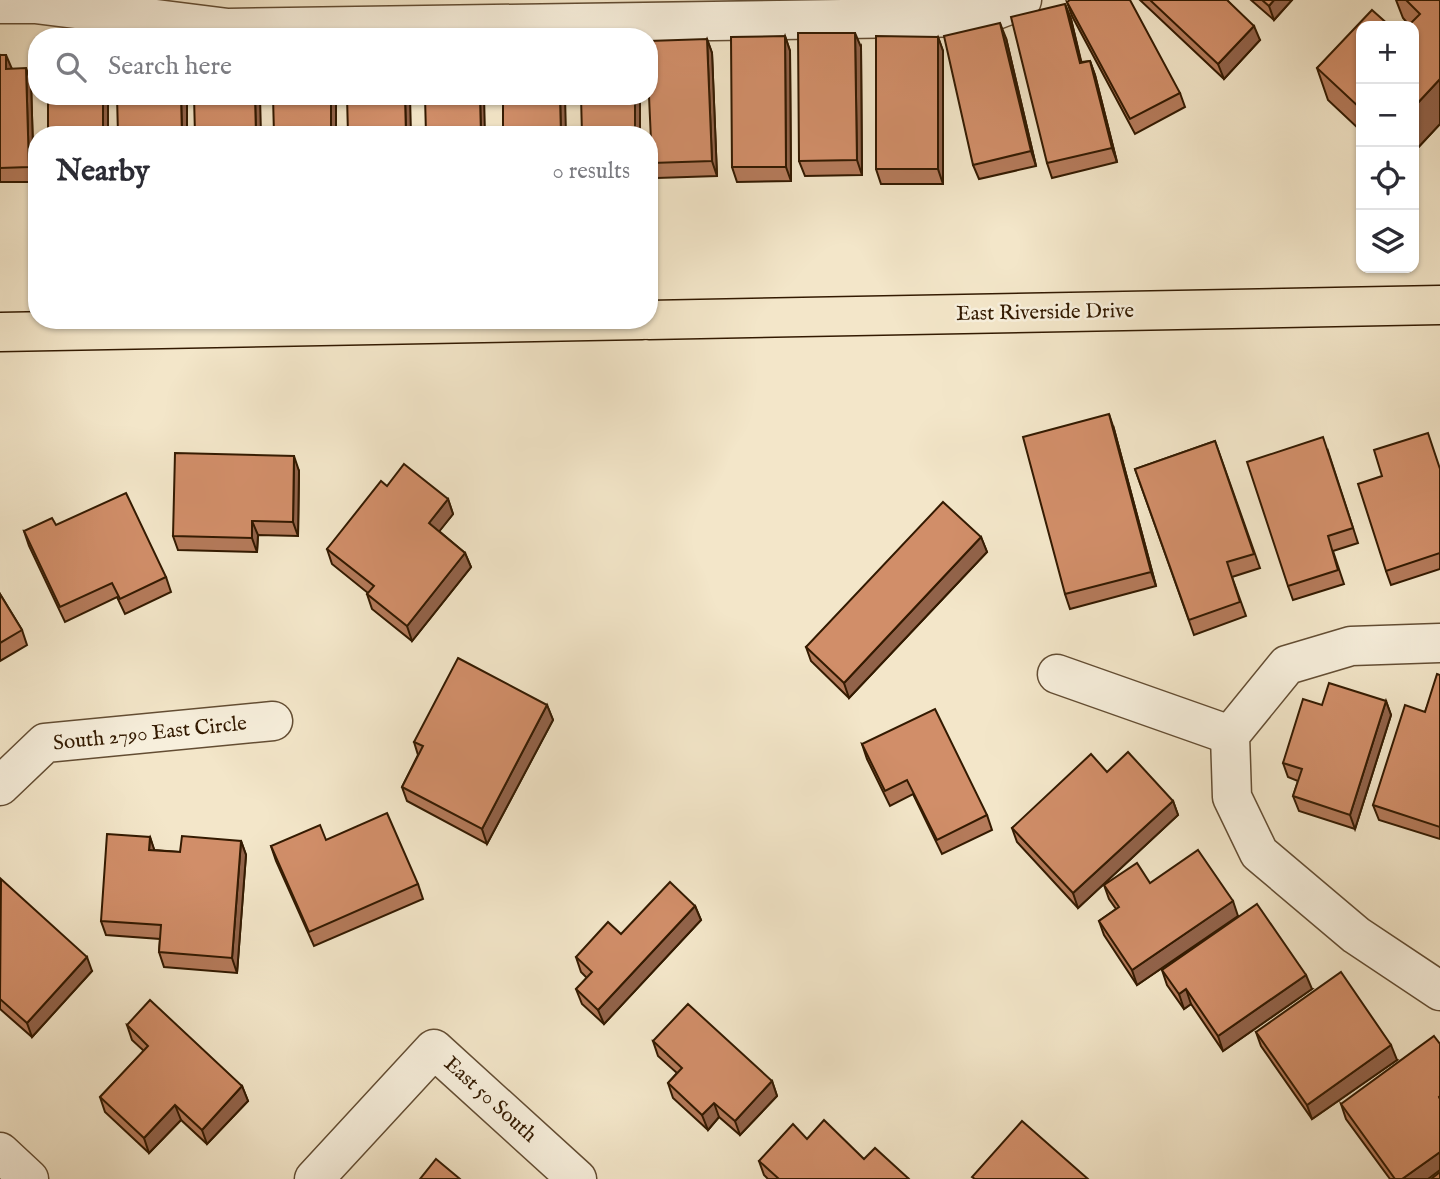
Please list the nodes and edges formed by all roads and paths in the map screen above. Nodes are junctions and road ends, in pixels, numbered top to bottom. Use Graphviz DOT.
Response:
graph roads {
  1 [pos="1022,0"];
  2 [pos="0,4"];
  3 [pos="1440,305"];
  4 [pos="658,320"];
  5 [pos="160,329"];
  6 [pos="0,332"];
  7 [pos="1440,643"];
  8 [pos="1057,674"];
  9 [pos="273,720"];
  10 [pos="1230,735"];
  11 [pos="0,786"];
  12 [pos="1440,991"];
  13 [pos="0,1152"];
  14 [pos="29,1179"];
  15 [pos="314,1179"];
  16 [pos="577,1179"];
  1 -- 2 [label="street"];
  3 -- 4 [label="main road, East Riverside Drive"];
  5 -- 6 [label="main road"];
  7 -- 10 [label="street"];
  8 -- 10 [label="street"];
  9 -- 11 [label="street, South 2790 East Circle"];
  10 -- 12 [label="street"];
  13 -- 14 [label="street"];
  15 -- 16 [label="street, East 50 South"];
}
